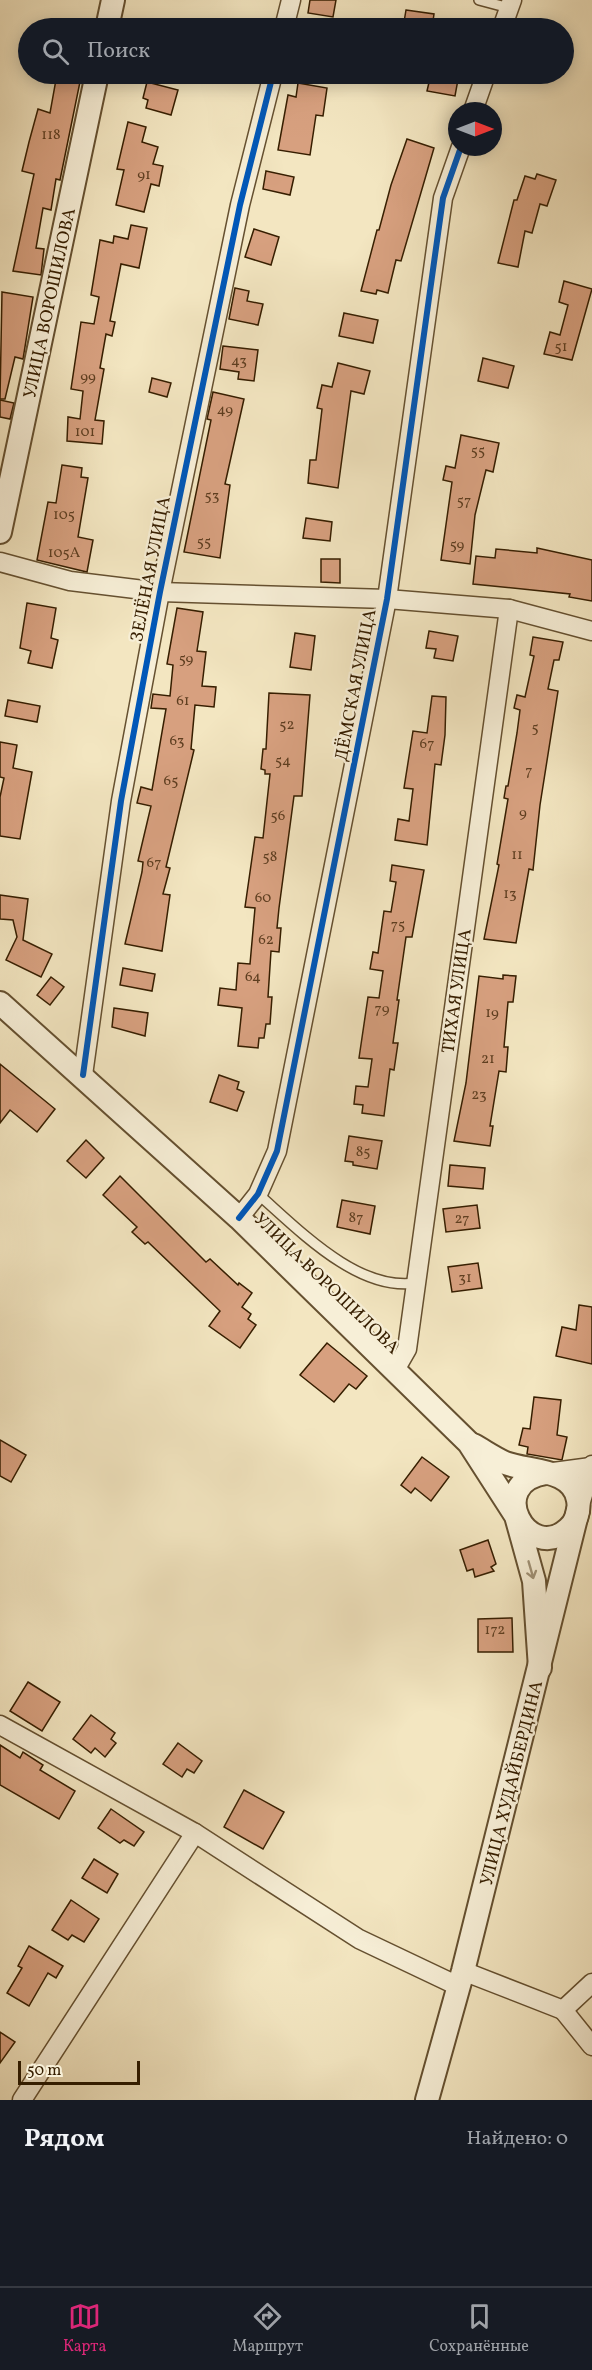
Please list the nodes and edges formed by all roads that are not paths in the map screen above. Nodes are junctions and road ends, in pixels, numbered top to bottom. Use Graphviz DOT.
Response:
graph roads {
  1 [pos="113,0"];
  2 [pos="291,0"];
  3 [pos="479,0"];
  4 [pos="510,4"];
  5 [pos="109,18"];
  6 [pos="286,18"];
  7 [pos="95,84"];
  8 [pos="270,84"];
  9 [pos="482,84"];
  10 [pos="476,102"];
  11 [pos="458,156"];
  12 [pos="0,532"];
  13 [pos="0,562"];
  14 [pos="160,592"];
  15 [pos="387,599"];
  16 [pos="509,609"];
  17 [pos="592,631"];
  18 [pos="0,1003"];
  19 [pos="83,1075"];
  20 [pos="258,1194"];
  21 [pos="239,1218"];
  22 [pos="416,1282"];
  23 [pos="395,1370"];
  24 [pos="469,1443"];
  25 [pos="592,1466"];
  26 [pos="546,1473"];
  27 [pos="578,1510"];
  28 [pos="516,1516"];
  29 [pos="540,1668"];
  30 [pos="0,1725"];
  31 [pos="195,1833"];
  32 [pos="460,1978"];
  33 [pos="592,1983"];
  34 [pos="562,2010"];
  35 [pos="592,2046"];
  36 [pos="22,2100"];
  37 [pos="427,2100"];
  1 -- 5 [label="street"];
  2 -- 6 [label="street"];
  3 -- 4 [label="lane"];
  7 -- 12 [label="street, УЛИЦА ВОРОШИЛОВА"];
  8 -- 14 [label="street, ЗЕЛЁНАЯ УЛИЦА"];
  9 -- 10 [label="street"];
  11 -- 15 [label="street, ДЁМСКАЯ УЛИЦА"];
  13 -- 14 [label="street"];
  14 -- 15 [label="street"];
  14 -- 19 [label="street, ЗЕЛЁНАЯ УЛИЦА"];
  15 -- 16 [label="street"];
  15 -- 20 [label="street, ДЁМСКАЯ УЛИЦА"];
  16 -- 17 [label="street"];
  16 -- 22 [label="street, ТИХАЯ УЛИЦА"];
  18 -- 19 [label="street, УЛИЦА ВОРОШИЛОВА"];
  19 -- 21 [label="street, УЛИЦА ВОРОШИЛОВА"];
  20 -- 21 [label="street, ДЁМСКАЯ УЛИЦА"];
  20 -- 22 [label="lane"];
  21 -- 23 [label="street, УЛИЦА ВОРОШИЛОВА"];
  22 -- 23 [label="street, ТИХАЯ УЛИЦА"];
  23 -- 24 [label="street, УЛИЦА ВОРОШИЛОВА"];
  24 -- 26 [label="street"];
  24 -- 28 [label="street, УЛИЦА ВОРОШИЛОВА"];
  25 -- 26 [label="street"];
  25 -- 27 [label="street, УЛИЦА ХУДАЙБЕРДИНА"];
  26 -- 27 [label="street"];
  26 -- 28 [label="street"];
  27 -- 28 [label="street"];
  27 -- 29 [label="street, УЛИЦА ХУДАЙБЕРДИНА"];
  28 -- 29 [label="street, УЛИЦА ВОРОШИЛОВА, one-way"];
  29 -- 32 [label="street, УЛИЦА ХУДАЙБЕРДИНА"];
  30 -- 31 [label="street"];
  31 -- 32 [label="street"];
  31 -- 36 [label="street"];
  32 -- 34 [label="street"];
  32 -- 37 [label="street, УЛИЦА ХУДАЙБЕРДИНА"];
  33 -- 34 [label="street"];
  34 -- 35 [label="street"];
}
